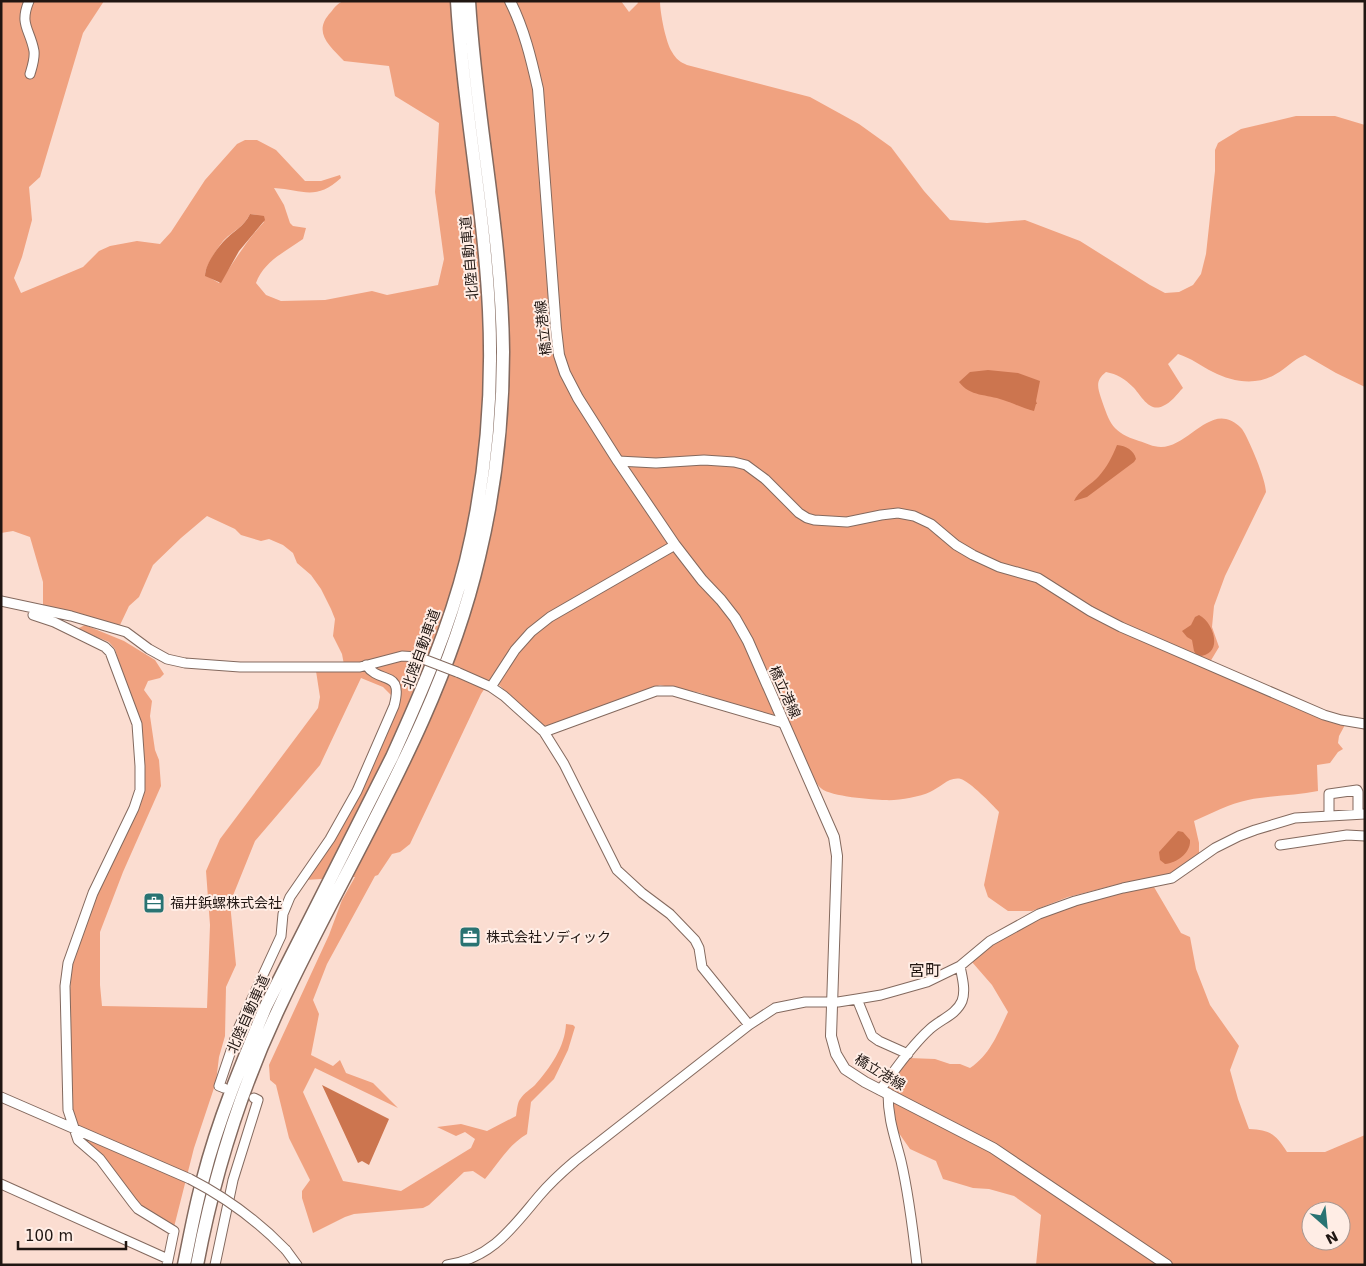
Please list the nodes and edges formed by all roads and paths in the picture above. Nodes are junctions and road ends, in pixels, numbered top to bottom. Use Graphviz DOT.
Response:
graph roads {
  1 [pos="29,1"];
  2 [pos="457,1"];
  3 [pos="469,1"];
  4 [pos="510,1"];
  5 [pos="30,74"];
  6 [pos="618,461"];
  7 [pos="675,545"];
  8 [pos="1,601"];
  9 [pos="33,615"];
  10 [pos="366,665"];
  11 [pos="491,687"];
  12 [pos="784,723"];
  13 [pos="1365,724"];
  14 [pos="544,732"];
  15 [pos="1361,814"];
  16 [pos="1330,815"];
  17 [pos="1365,836"];
  18 [pos="1280,845"];
  19 [pos="960,966"];
  20 [pos="857,999"];
  21 [pos="832,1002"];
  22 [pos="749,1025"];
  23 [pos="908,1054"];
  24 [pos="224,1088"];
  25 [pos="884,1092"];
  26 [pos="1,1097"];
  27 [pos="254,1098"];
  28 [pos="75,1129"];
  29 [pos="1,1184"];
  30 [pos="168,1262"];
  31 [pos="184,1265"];
  32 [pos="197,1265"];
  33 [pos="215,1265"];
  34 [pos="297,1265"];
  35 [pos="447,1265"];
  36 [pos="917,1265"];
  37 [pos="1167,1265"];
  1 -- 5 [label="street"];
  2 -- 31 [label="highway, 北陸自動車道"];
  3 -- 32 [label="highway, 北陸自動車道"];
  4 -- 6 [label="main road, 橋立港線"];
  6 -- 7 [label="main road, 橋立港線"];
  6 -- 13 [label="street"];
  7 -- 11 [label="street"];
  7 -- 12 [label="main road, 橋立港線"];
  8 -- 10 [label="street"];
  9 -- 28 [label="street"];
  10 -- 11 [label="street, bridge"];
  10 -- 24 [label="street"];
  11 -- 14 [label="street"];
  12 -- 14 [label="street"];
  12 -- 21 [label="main road, 橋立港線"];
  14 -- 22 [label="street"];
  15 -- 16 [label="street"];
  15 -- 16 [label="street"];
  16 -- 19 [label="street"];
  17 -- 18 [label="street"];
  19 -- 20 [label="street"];
  19 -- 23 [label="street"];
  20 -- 21 [label="street"];
  20 -- 23 [label="street"];
  21 -- 22 [label="street"];
  21 -- 25 [label="main road, 橋立港線"];
  22 -- 35 [label="street"];
  23 -- 25 [label="street"];
  25 -- 36 [label="street"];
  25 -- 37 [label="main road, 橋立港線"];
  26 -- 28 [label="street"];
  27 -- 33 [label="street"];
  28 -- 30 [label="street"];
  28 -- 34 [label="street, bridge"];
  29 -- 30 [label="street"];
}
